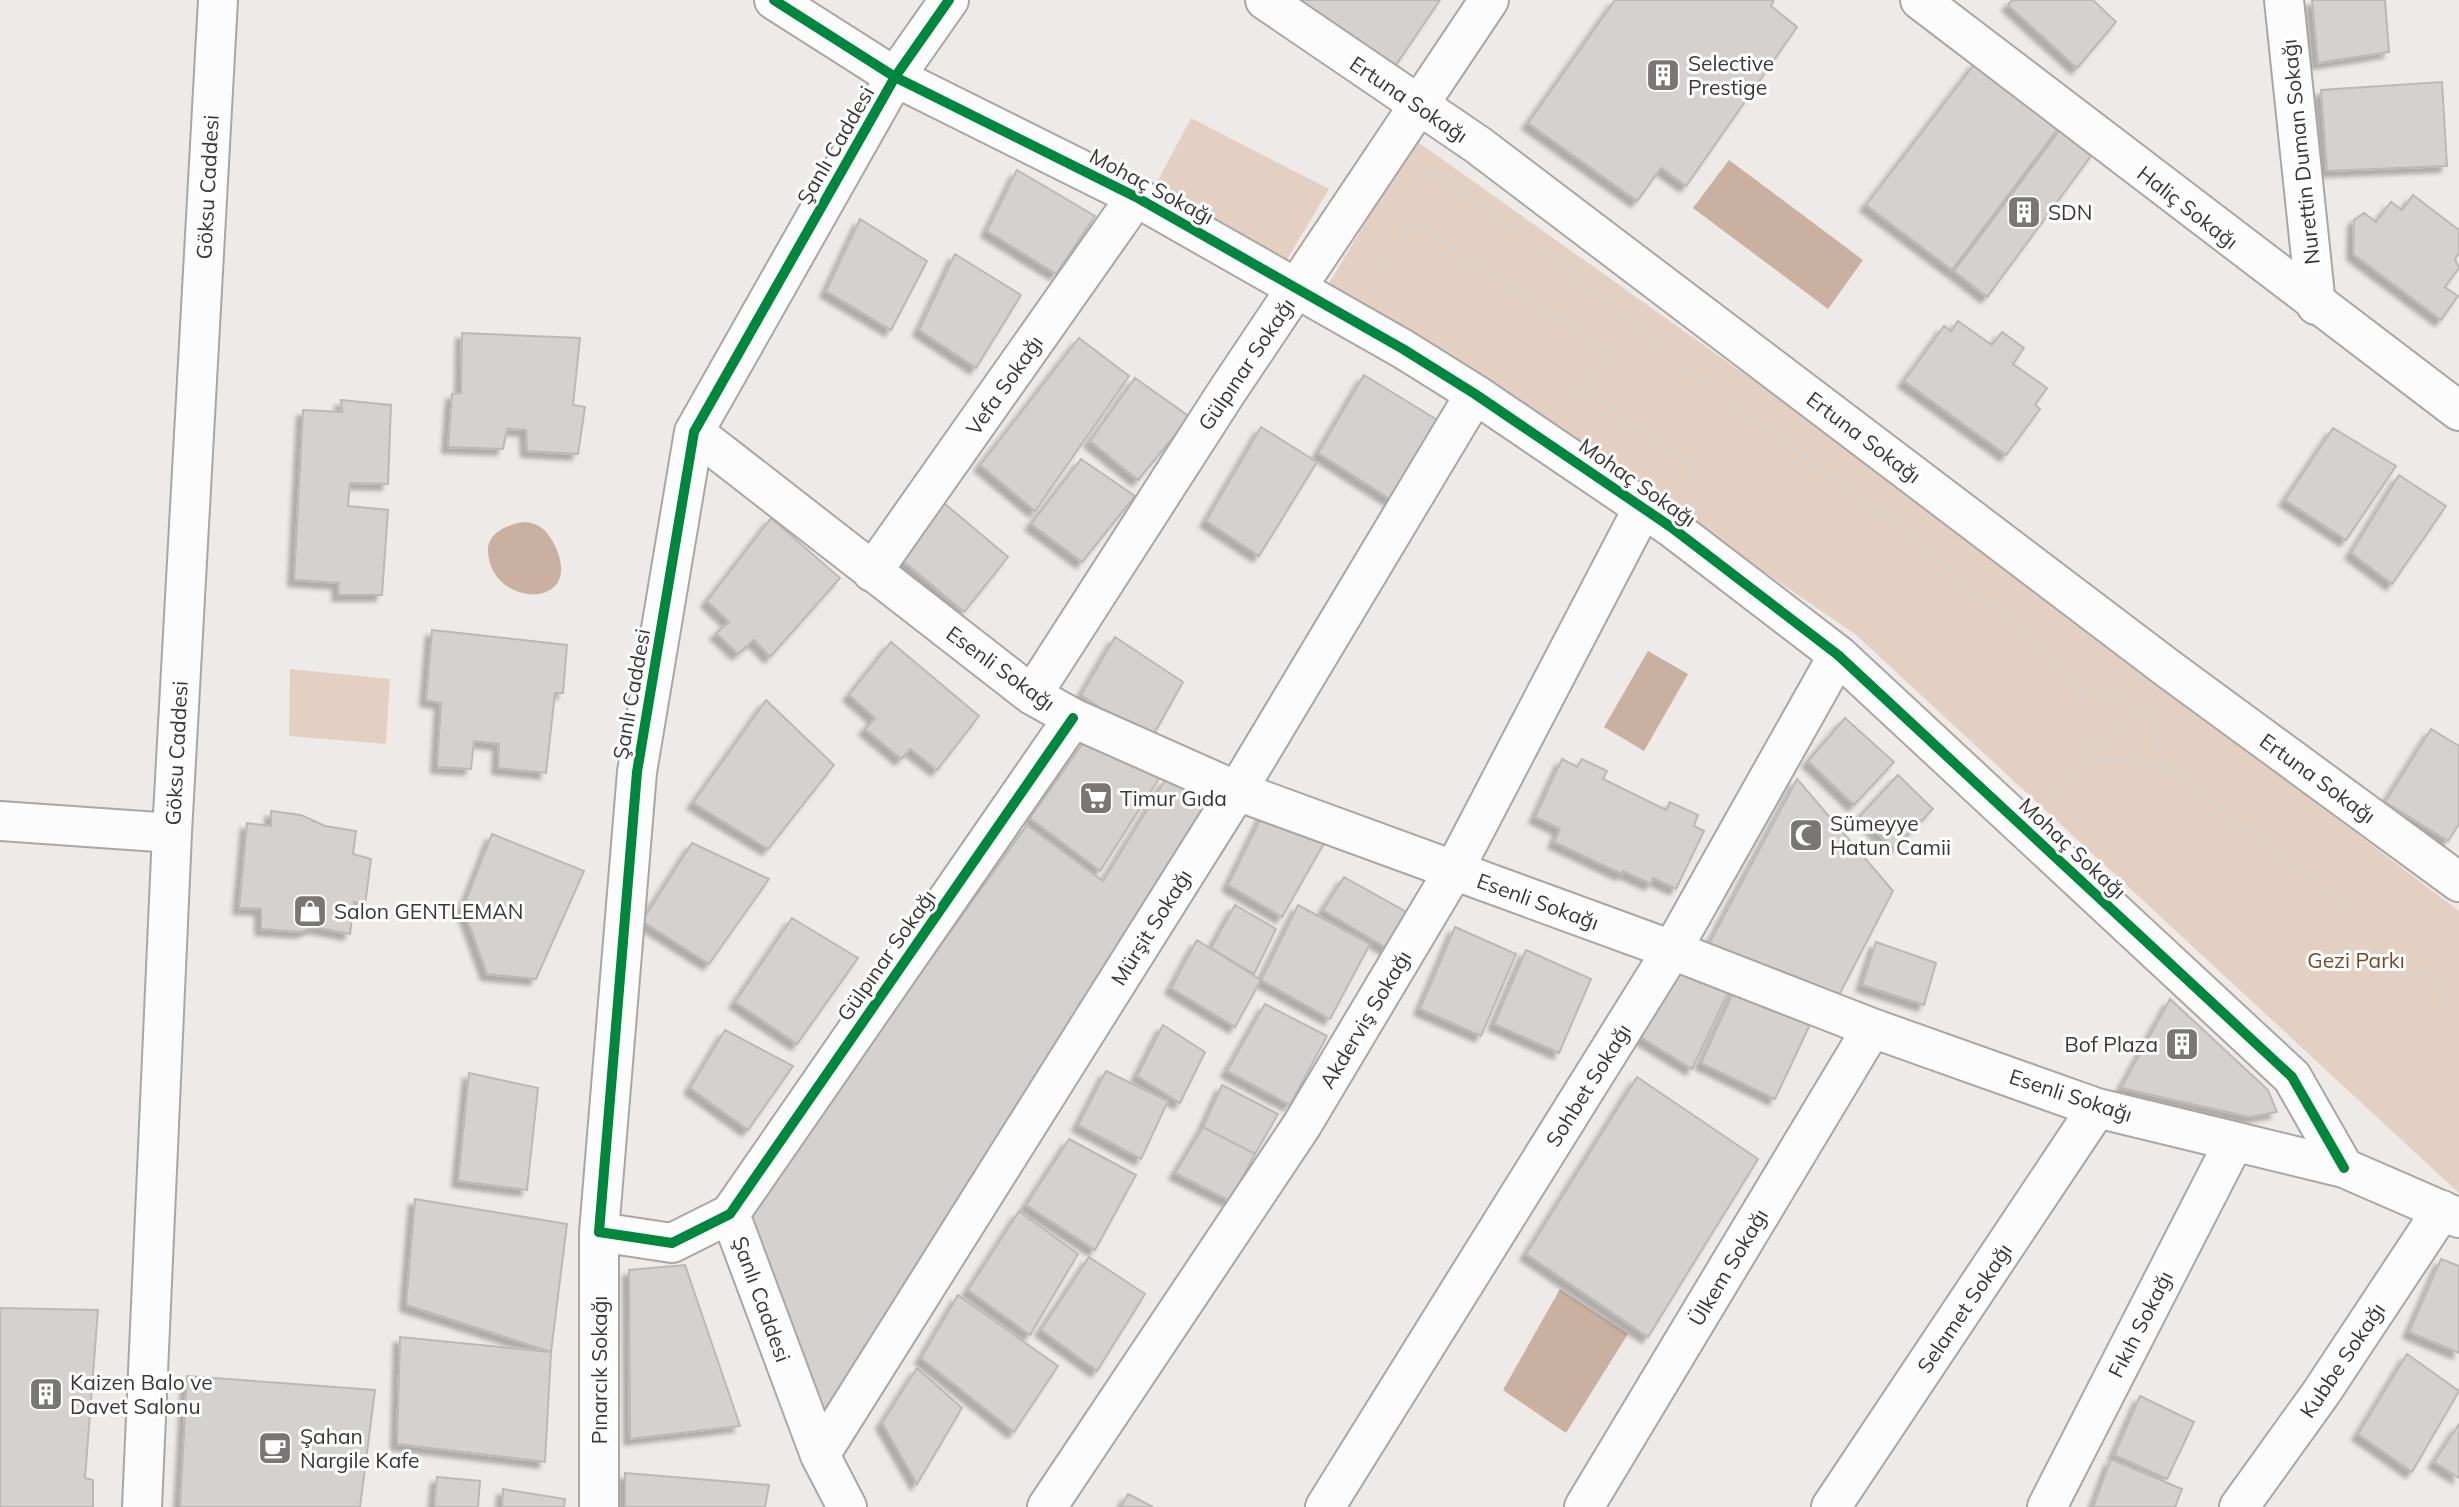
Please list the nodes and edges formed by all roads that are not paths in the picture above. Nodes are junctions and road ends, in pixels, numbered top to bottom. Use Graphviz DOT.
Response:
graph roads {
  1 [pos="218,0"];
  2 [pos="774,0"];
  3 [pos="949,0"];
  4 [pos="1265,0"];
  5 [pos="1489,0"];
  6 [pos="1920,0"];
  7 [pos="2284,0"];
  8 [pos="895,77"];
  9 [pos="1418,107"];
  10 [pos="1136,197"];
  11 [pos="1297,288"];
  12 [pos="2316,305"];
  13 [pos="1475,394"];
  14 [pos="2459,411"];
  15 [pos="694,432"];
  16 [pos="1643,508"];
  17 [pos="872,572"];
  18 [pos="1838,655"];
  19 [pos="1032,695"];
  20 [pos="1073,718"];
  21 [pos="1237,791"];
  22 [pos="0,821"];
  23 [pos="172,833"];
  24 [pos="1454,870"];
  25 [pos="2459,882"];
  26 [pos="1672,950"];
  27 [pos="1871,1028"];
  28 [pos="2097,1108"];
  29 [pos="2234,1142"];
  30 [pos="2344,1168"];
  31 [pos="730,1214"];
  32 [pos="2450,1214"];
  33 [pos="600,1233"];
  34 [pos="820,1455"];
  35 [pos="142,1507"];
  36 [pos="599,1507"];
  37 [pos="847,1507"];
  38 [pos="1047,1507"];
  39 [pos="1325,1507"];
  40 [pos="1584,1507"];
  41 [pos="1831,1507"];
  42 [pos="2047,1507"];
  43 [pos="2239,1507"];
  1 -- 23 [label="street, Göksu Caddesi"];
  2 -- 8 [label="street, Mohaç Sokağı"];
  3 -- 8 [label="street, Şanlı Caddesi"];
  4 -- 9 [label="street, Ertuna Sokağı"];
  5 -- 9 [label="street, Gülpınar Sokağı"];
  6 -- 12 [label="street, Haliç Sokağı"];
  7 -- 12 [label="street, Nurettin Duman Sokağı"];
  8 -- 10 [label="street, Mohaç Sokağı"];
  8 -- 15 [label="street, Şanlı Caddesi"];
  9 -- 11 [label="street, Gülpınar Sokağı"];
  9 -- 25 [label="street, Ertuna Sokağı"];
  10 -- 11 [label="street, Mohaç Sokağı"];
  10 -- 17 [label="street, Vefa Sokağı"];
  11 -- 13 [label="street, Mohaç Sokağı"];
  11 -- 19 [label="street, Gülpınar Sokağı"];
  12 -- 14 [label="street, Haliç Sokağı"];
  13 -- 16 [label="street, Mohaç Sokağı"];
  13 -- 21 [label="street, Mürşit Sokağı"];
  15 -- 17 [label="street, Esenli Sokağı"];
  15 -- 33 [label="street, Şanlı Caddesi"];
  16 -- 18 [label="street, Mohaç Sokağı"];
  16 -- 24 [label="street, Akderviş Sokağı"];
  17 -- 19 [label="street, Esenli Sokağı"];
  18 -- 26 [label="street, Sohbet Sokağı"];
  18 -- 30 [label="street, Mohaç Sokağı"];
  19 -- 20 [label="street, Esenli Sokağı"];
  20 -- 21 [label="street, Esenli Sokağı"];
  20 -- 31 [label="street, Gülpınar Sokağı"];
  21 -- 24 [label="street, Esenli Sokağı"];
  21 -- 34 [label="street, Mürşit Sokağı"];
  22 -- 23 [label="street"];
  23 -- 35 [label="street, Göksu Caddesi"];
  24 -- 26 [label="street, Esenli Sokağı"];
  24 -- 38 [label="street, Akderviş Sokağı"];
  26 -- 27 [label="street, Esenli Sokağı"];
  26 -- 39 [label="street, Sohbet Sokağı"];
  27 -- 28 [label="street, Esenli Sokağı"];
  27 -- 40 [label="street, Ülkem Sokağı"];
  28 -- 29 [label="street, Esenli Sokağı"];
  28 -- 41 [label="street, Selamet Sokağı"];
  29 -- 30 [label="street, Esenli Sokağı"];
  29 -- 42 [label="street, Fıkıh Sokağı"];
  30 -- 32 [label="street, Esenli Sokağı"];
  31 -- 33 [label="street, Şanlı Caddesi"];
  31 -- 34 [label="street, Şanlı Caddesi"];
  32 -- 43 [label="street, Kubbe Sokağı"];
  33 -- 36 [label="street, Pınarcık Sokağı"];
  34 -- 37 [label="street, Şanlı Caddesi"];
}
